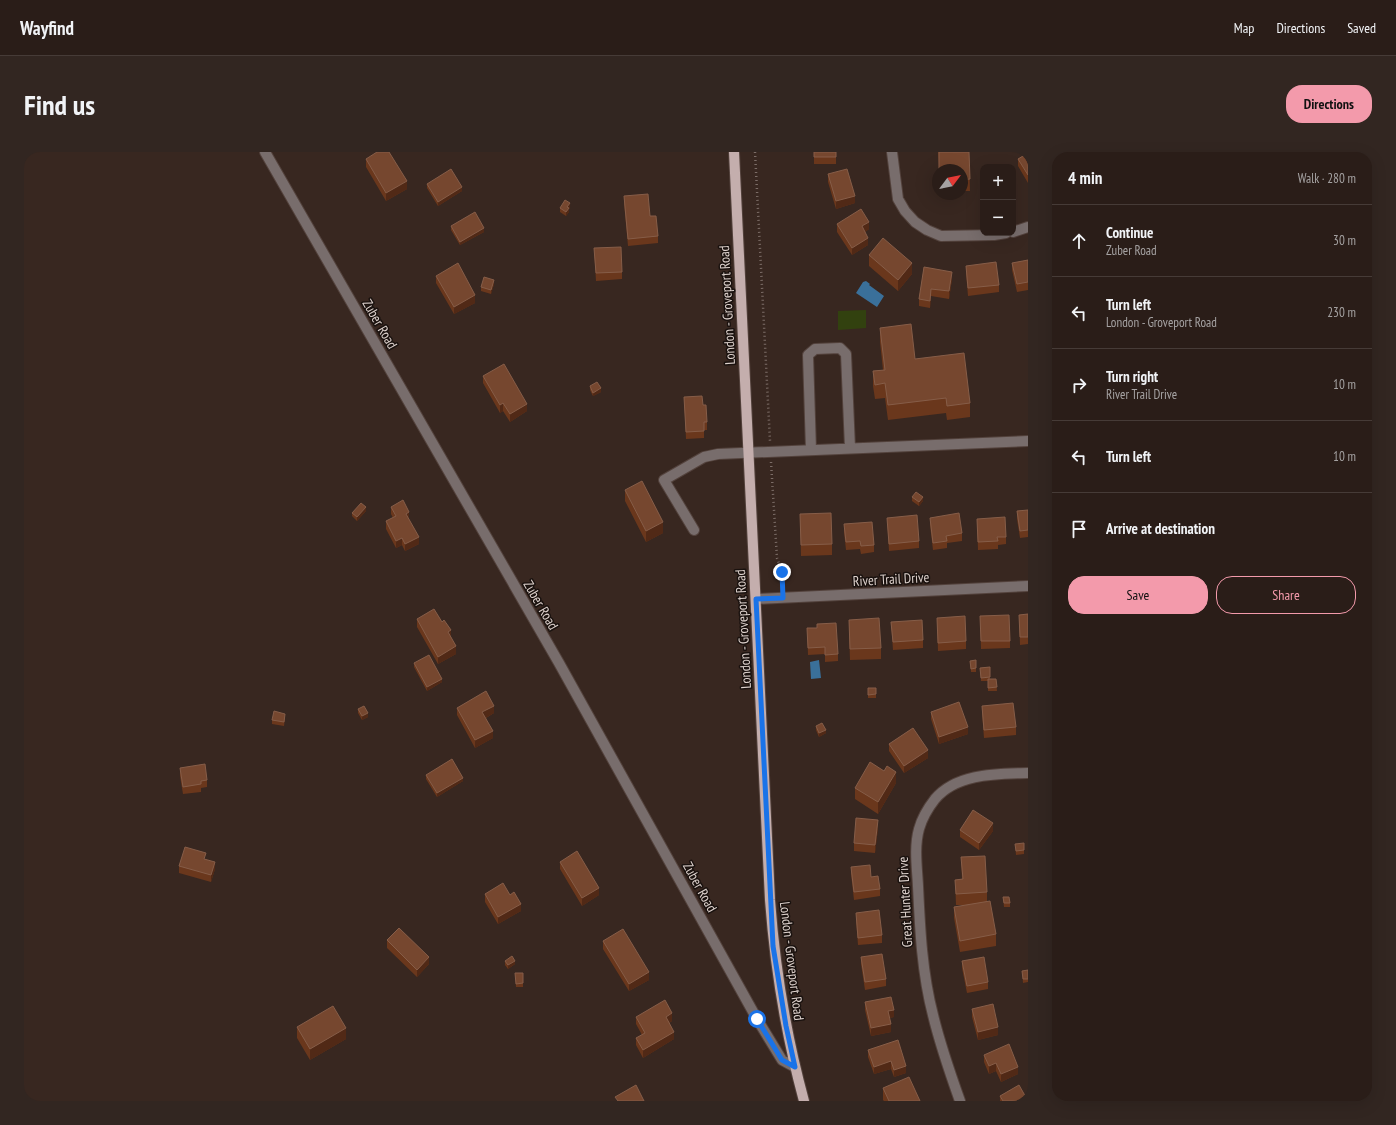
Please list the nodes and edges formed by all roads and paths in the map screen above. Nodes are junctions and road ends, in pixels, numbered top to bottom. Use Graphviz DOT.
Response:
graph roads {
  1 [pos="265,152"];
  2 [pos="734,152"];
  3 [pos="755,152"];
  4 [pos="892,152"];
  5 [pos="1028,228"];
  6 [pos="1016,231"];
  7 [pos="980,235"];
  8 [pos="1028,441"];
  9 [pos="850,448"];
  10 [pos="811,450"];
  11 [pos="749,452"];
  12 [pos="770,452"];
  13 [pos="694,530"];
  14 [pos="1028,586"];
  15 [pos="783,598"];
  16 [pos="756,599"];
  17 [pos="1028,773"];
  18 [pos="795,1067"];
  19 [pos="804,1101"];
  20 [pos="960,1101"];
  1 -- 18 [label="street, Zuber Road"];
  2 -- 11 [label="main road, London - Groveport Road"];
  3 -- 12 [label="path"];
  4 -- 7 [label="street"];
  5 -- 6 [label="street"];
  8 -- 9 [label="street"];
  9 -- 10 [label="street"];
  9 -- 10 [label="street"];
  10 -- 12 [label="street"];
  11 -- 12 [label="street"];
  11 -- 13 [label="street"];
  11 -- 16 [label="main road, London - Groveport Road"];
  12 -- 15 [label="path"];
  14 -- 15 [label="street, River Trail Drive"];
  15 -- 16 [label="street, River Trail Drive"];
  16 -- 18 [label="main road, London - Groveport Road"];
  17 -- 20 [label="street, Great Hunter Drive"];
  18 -- 19 [label="main road, London - Groveport Road"];
}
